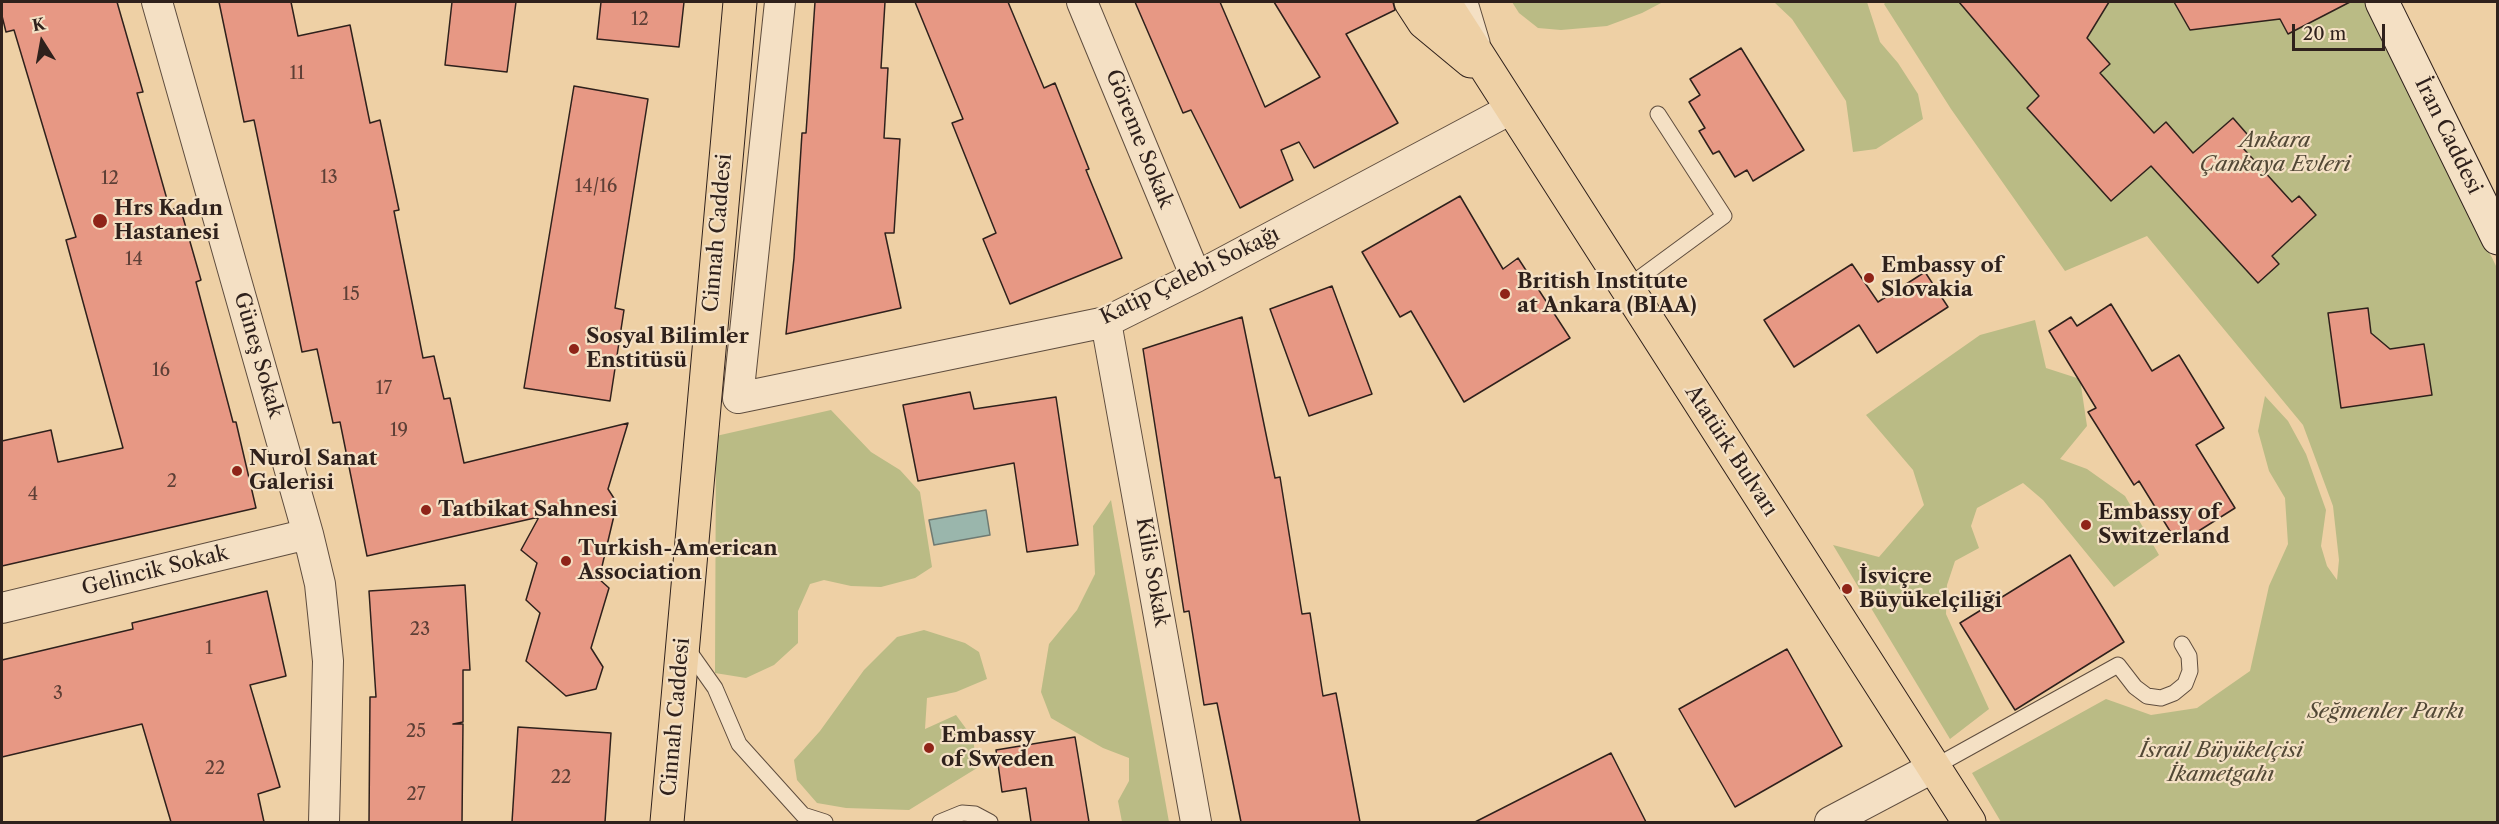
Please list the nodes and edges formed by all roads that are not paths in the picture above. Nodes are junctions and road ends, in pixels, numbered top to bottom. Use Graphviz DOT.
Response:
graph roads {
  1 [pos="157,2"];
  2 [pos="717,2"];
  3 [pos="740,2"];
  4 [pos="780,2"];
  5 [pos="1082,2"];
  6 [pos="1411,2"];
  7 [pos="1444,2"];
  8 [pos="1470,2"];
  9 [pos="2382,2"];
  10 [pos="1493,80"];
  11 [pos="1511,109"];
  12 [pos="1658,114"];
  13 [pos="2498,238"];
  14 [pos="717,240"];
  15 [pos="1196,277"];
  16 [pos="1626,288"];
  17 [pos="1107,322"];
  18 [pos="308,534"];
  19 [pos="2,608"];
  20 [pos="683,642"];
  21 [pos="2181,644"];
  22 [pos="1934,767"];
  23 [pos="800,819"];
  24 [pos="324,822"];
  25 [pos="667,822"];
  26 [pos="825,822"];
  27 [pos="940,822"];
  28 [pos="990,822"];
  29 [pos="1196,822"];
  30 [pos="1830,822"];
  31 [pos="1969,822"];
  1 -- 18 [label="street, Güneş Sokak"];
  2 -- 14 [label="main road"];
  3 -- 14 [label="main road, Cinnah Caddesi"];
  4 -- 17 [label="street, Katip Çelebi Sokağı"];
  5 -- 15 [label="street, Göreme Sokak"];
  6 -- 10 [label="main road, Atatürk Bulvarı"];
  7 -- 10 [label="main road, Atatürk Bulvarı"];
  8 -- 10 [label="lane"];
  9 -- 13 [label="main road, İran Caddesi"];
  10 -- 11 [label="main road, Atatürk Bulvarı"];
  11 -- 15 [label="street, Katip Çelebi Sokağı"];
  11 -- 16 [label="main road, Atatürk Bulvarı"];
  12 -- 16 [label="lane"];
  14 -- 20 [label="main road, Cinnah Caddesi"];
  15 -- 17 [label="street, Katip Çelebi Sokağı"];
  16 -- 22 [label="main road, Atatürk Bulvarı"];
  17 -- 29 [label="street, Kilis Sokak"];
  18 -- 19 [label="street, Gelincik Sokak"];
  18 -- 24 [label="street, Güneş Sokak"];
  20 -- 23 [label="lane"];
  20 -- 25 [label="main road, Cinnah Caddesi"];
  21 -- 22 [label="lane"];
  22 -- 30 [label="street"];
  22 -- 31 [label="main road, Atatürk Bulvarı"];
  23 -- 26 [label="lane"];
  27 -- 28 [label="lane"];
}
